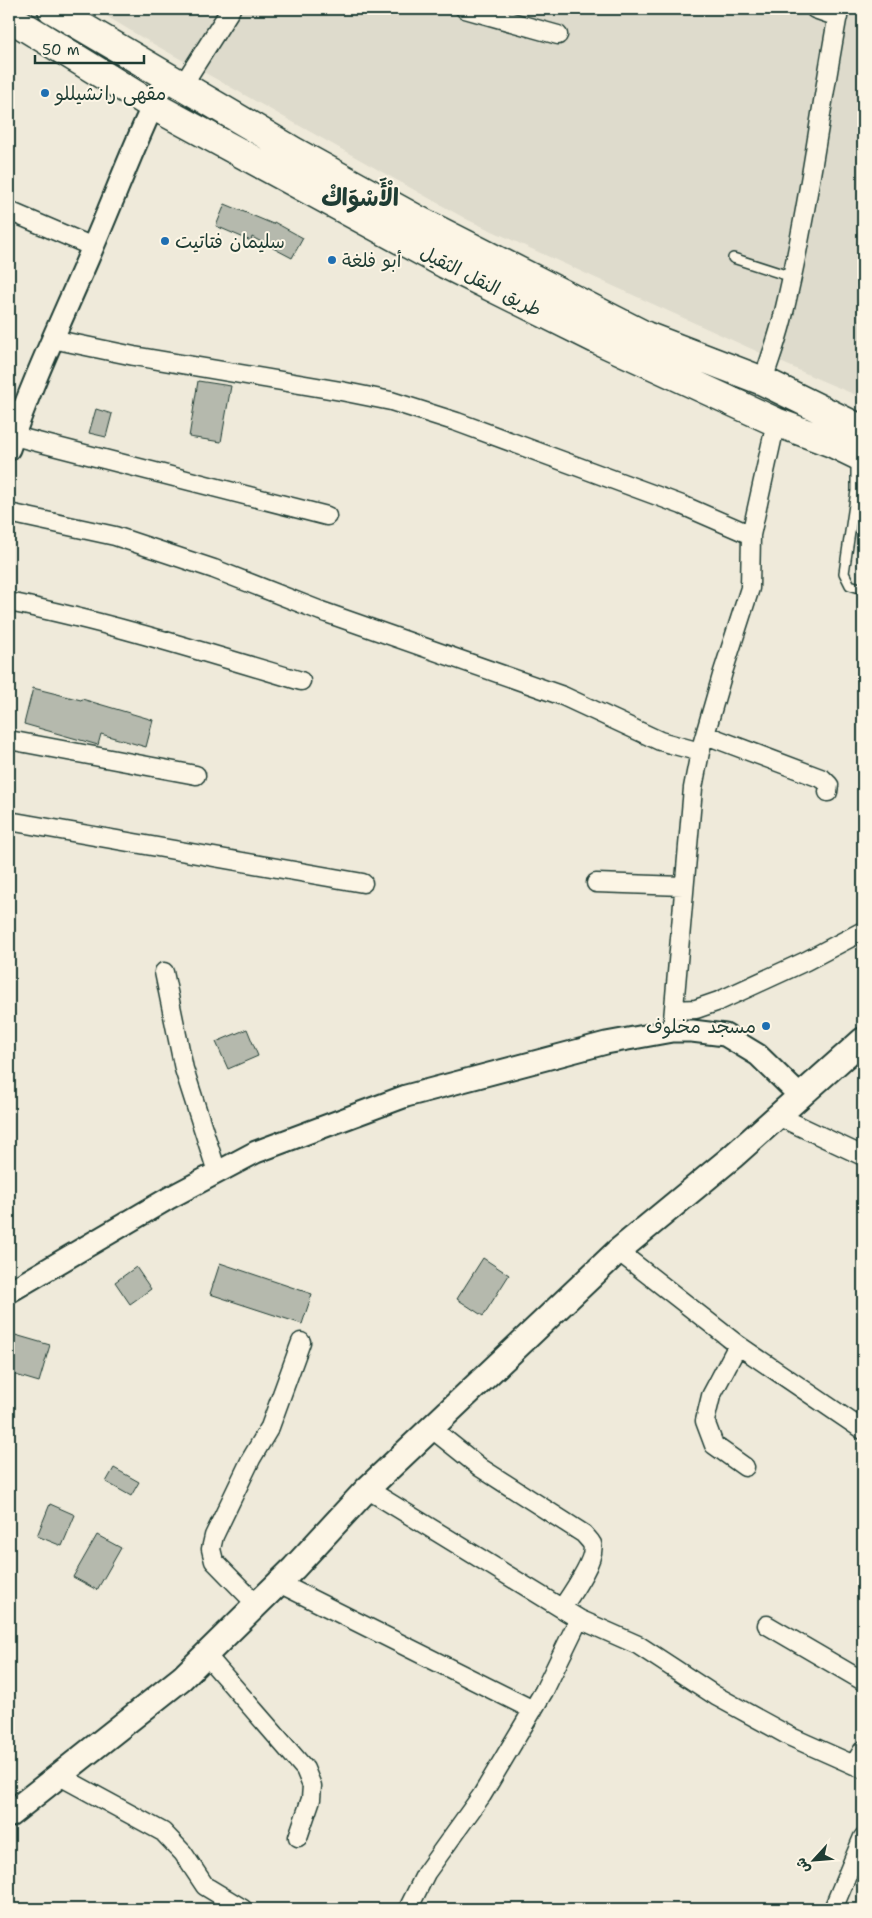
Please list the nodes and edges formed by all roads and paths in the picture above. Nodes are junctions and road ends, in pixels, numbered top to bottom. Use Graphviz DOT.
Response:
graph roads {
  1 [pos="52,9"];
  2 [pos="231,9"];
  3 [pos="465,9"];
  4 [pos="815,9"];
  5 [pos="839,13"];
  6 [pos="9,17"];
  7 [pos="558,35"];
  8 [pos="174,82"];
  9 [pos="152,105"];
  10 [pos="9,211"];
  11 [pos="94,247"];
  12 [pos="733,258"];
  13 [pos="792,277"];
  14 [pos="52,339"];
  15 [pos="763,381"];
  16 [pos="15,410"];
  17 [pos="776,422"];
  18 [pos="11,442"];
  19 [pos="861,448"];
  20 [pos="9,513"];
  21 [pos="327,516"];
  22 [pos="751,535"];
  23 [pos="863,589"];
  24 [pos="9,602"];
  25 [pos="301,682"];
  26 [pos="706,735"];
  27 [pos="9,740"];
  28 [pos="700,752"];
  29 [pos="196,775"];
  30 [pos="828,792"];
  31 [pos="9,821"];
  32 [pos="363,883"];
  33 [pos="596,883"];
  34 [pos="683,886"];
  35 [pos="863,931"];
  36 [pos="164,972"];
  37 [pos="673,1020"];
  38 [pos="863,1040"];
  39 [pos="800,1096"];
  40 [pos="778,1116"];
  41 [pos="863,1156"];
  42 [pos="217,1172"];
  43 [pos="618,1251"];
  44 [pos="9,1292"];
  45 [pos="301,1342"];
  46 [pos="738,1345"];
  47 [pos="431,1428"];
  48 [pos="863,1430"];
  49 [pos="745,1467"];
  50 [pos="367,1489"];
  51 [pos="279,1583"];
  52 [pos="257,1605"];
  53 [pos="562,1608"];
  54 [pos="579,1619"];
  55 [pos="767,1625"];
  56 [pos="206,1655"];
  57 [pos="863,1681"];
  58 [pos="533,1710"];
  59 [pos="863,1750"];
  60 [pos="858,1767"];
  61 [pos="58,1776"];
  62 [pos="9,1815"];
  63 [pos="298,1836"];
  64 [pos="863,1837"];
  65 [pos="243,1909"];
  66 [pos="408,1909"];
  67 [pos="833,1909"];
  1 -- 8 [label="highway, طريق النقل الثقيل"];
  2 -- 8 [label="street"];
  3 -- 7 [label="street"];
  4 -- 5 [label="street"];
  5 -- 13 [label="street"];
  6 -- 9 [label="highway, طريق النقل الثقيل"];
  8 -- 9 [label="street"];
  8 -- 15 [label="highway, طريق النقل الثقيل"];
  9 -- 11 [label="street"];
  9 -- 17 [label="highway, طريق النقل الثقيل"];
  10 -- 11 [label="street"];
  11 -- 14 [label="street"];
  12 -- 13 [label="lane"];
  13 -- 15 [label="street"];
  14 -- 16 [label="street"];
  14 -- 22 [label="street"];
  15 -- 19 [label="highway, طريق النقل الثقيل"];
  16 -- 18 [label="street"];
  17 -- 19 [label="highway, طريق النقل الثقيل"];
  17 -- 22 [label="street"];
  18 -- 21 [label="street"];
  19 -- 23 [label="lane"];
  20 -- 28 [label="street"];
  22 -- 26 [label="street"];
  24 -- 25 [label="street"];
  26 -- 28 [label="street"];
  26 -- 30 [label="street"];
  27 -- 29 [label="street"];
  28 -- 34 [label="street"];
  31 -- 32 [label="street"];
  33 -- 34 [label="street"];
  34 -- 37 [label="street"];
  35 -- 37 [label="street"];
  36 -- 42 [label="street"];
  37 -- 39 [label="street"];
  37 -- 42 [label="street"];
  38 -- 39 [label="main road"];
  39 -- 40 [label="main road"];
  40 -- 41 [label="street"];
  40 -- 43 [label="main road"];
  42 -- 44 [label="street"];
  43 -- 46 [label="street"];
  43 -- 47 [label="main road"];
  45 -- 52 [label="street"];
  46 -- 48 [label="street"];
  46 -- 49 [label="street"];
  47 -- 50 [label="main road"];
  47 -- 53 [label="street"];
  50 -- 51 [label="main road"];
  50 -- 53 [label="street"];
  51 -- 52 [label="main road"];
  51 -- 58 [label="street"];
  52 -- 56 [label="main road"];
  53 -- 54 [label="street"];
  54 -- 58 [label="street"];
  54 -- 60 [label="street"];
  55 -- 57 [label="street"];
  56 -- 61 [label="main road"];
  56 -- 63 [label="street"];
  58 -- 66 [label="street"];
  59 -- 60 [label="street"];
  61 -- 62 [label="main road"];
  61 -- 65 [label="street"];
  64 -- 67 [label="street"];
}
